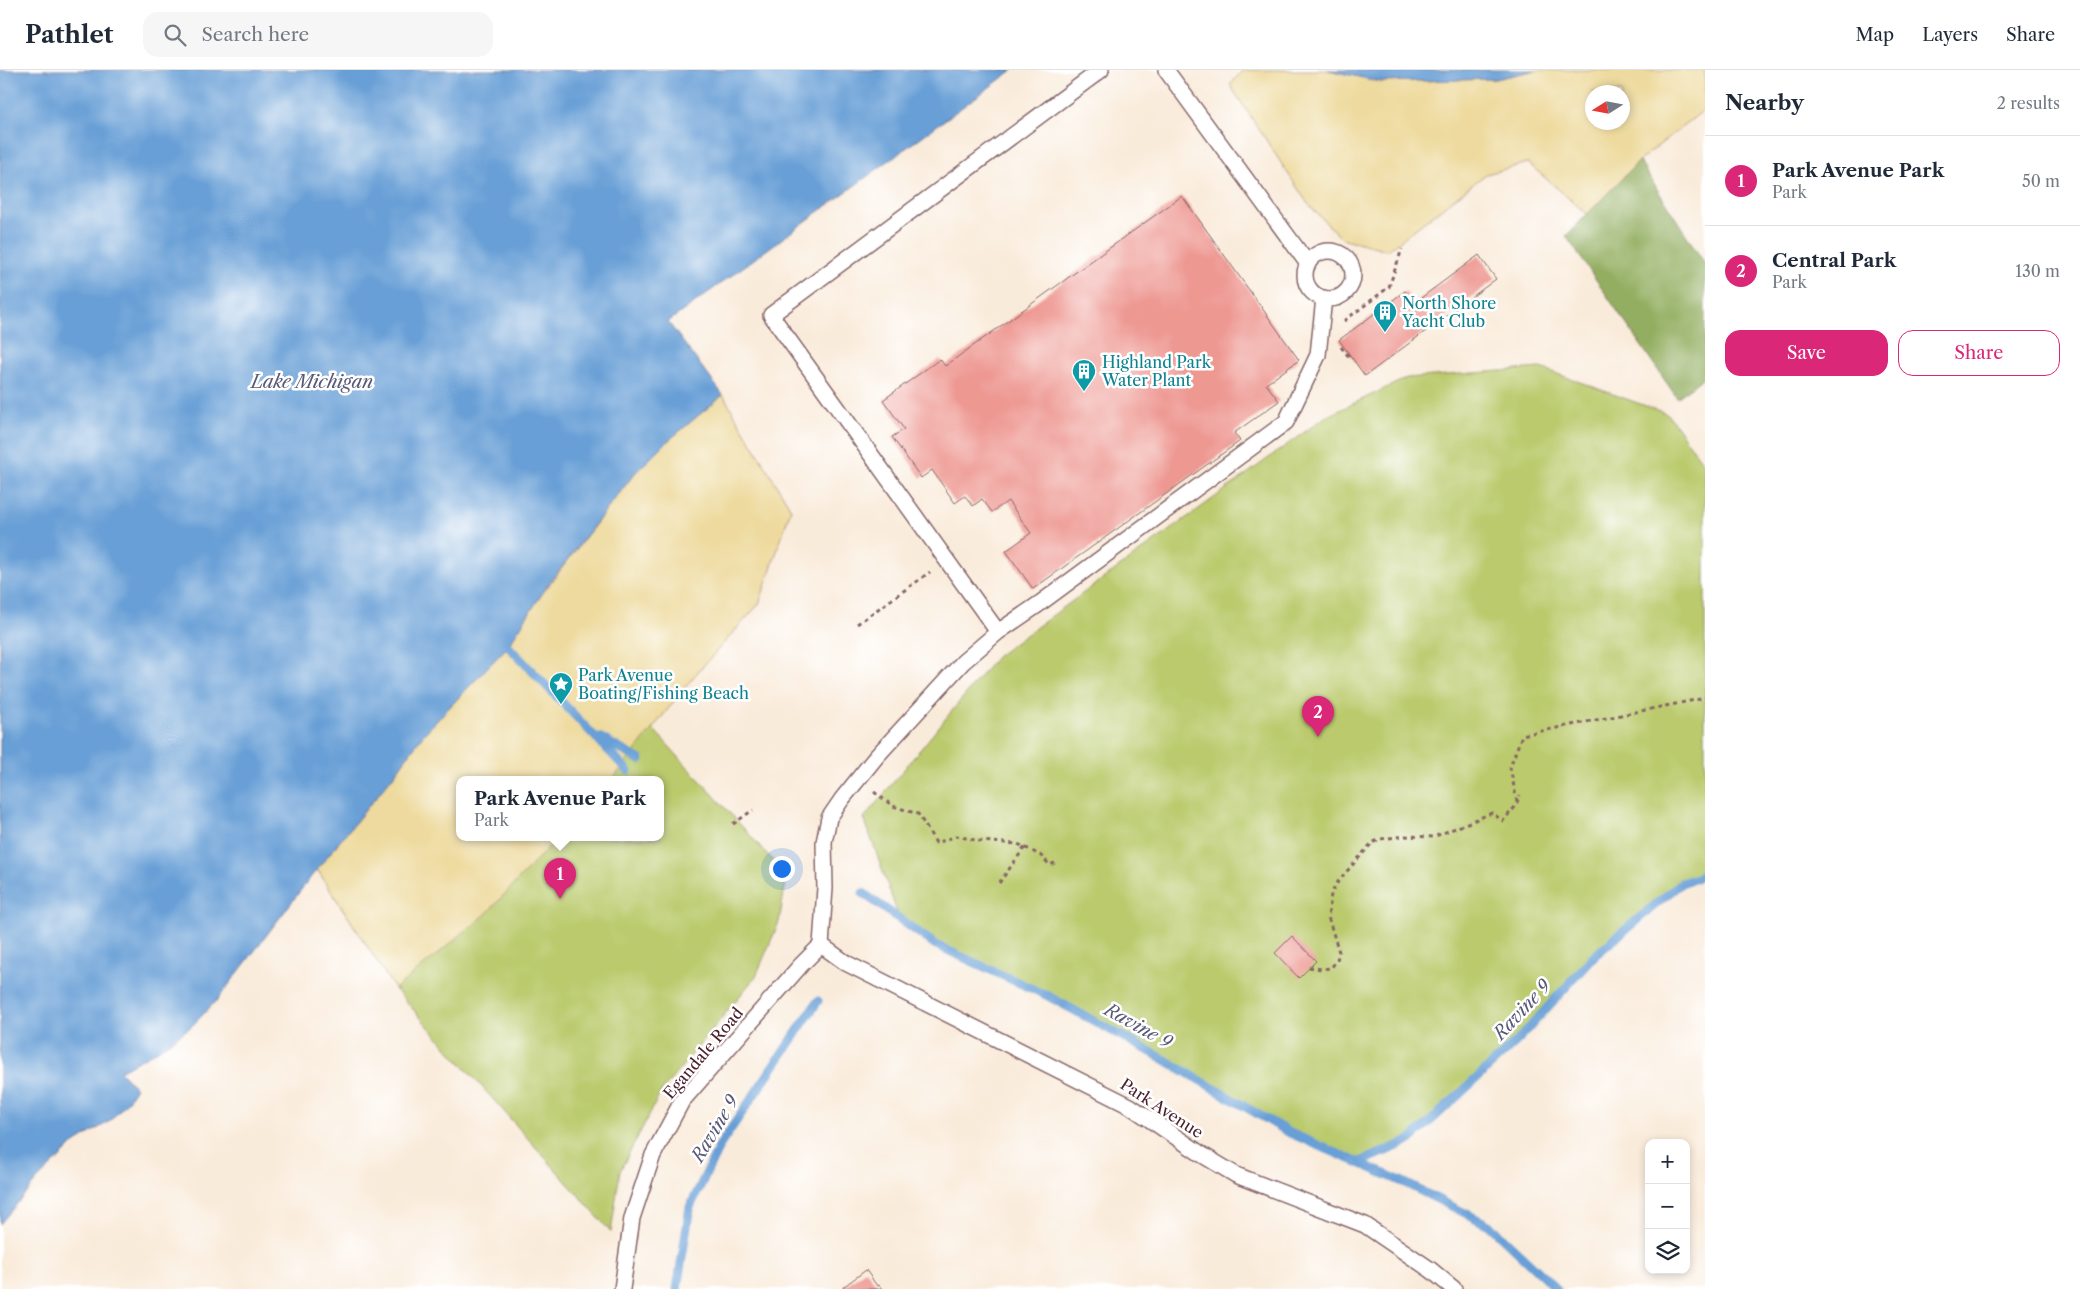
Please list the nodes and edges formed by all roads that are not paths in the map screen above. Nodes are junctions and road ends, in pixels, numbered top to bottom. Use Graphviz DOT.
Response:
graph roads {
  1 [pos="1101,70"];
  2 [pos="1166,70"];
  3 [pos="1308,264"];
  4 [pos="1324,298"];
  5 [pos="998,632"];
  6 [pos="821,945"];
  7 [pos="622,1289"];
  8 [pos="1454,1289"];
  1 -- 5 [label="lane"];
  2 -- 3 [label="lane"];
  3 -- 4 [label="lane"];
  3 -- 4 [label="lane"];
  4 -- 5 [label="lane"];
  5 -- 6 [label="lane"];
  6 -- 7 [label="lane, Egandale Road"];
  6 -- 8 [label="lane, Park Avenue"];
}
